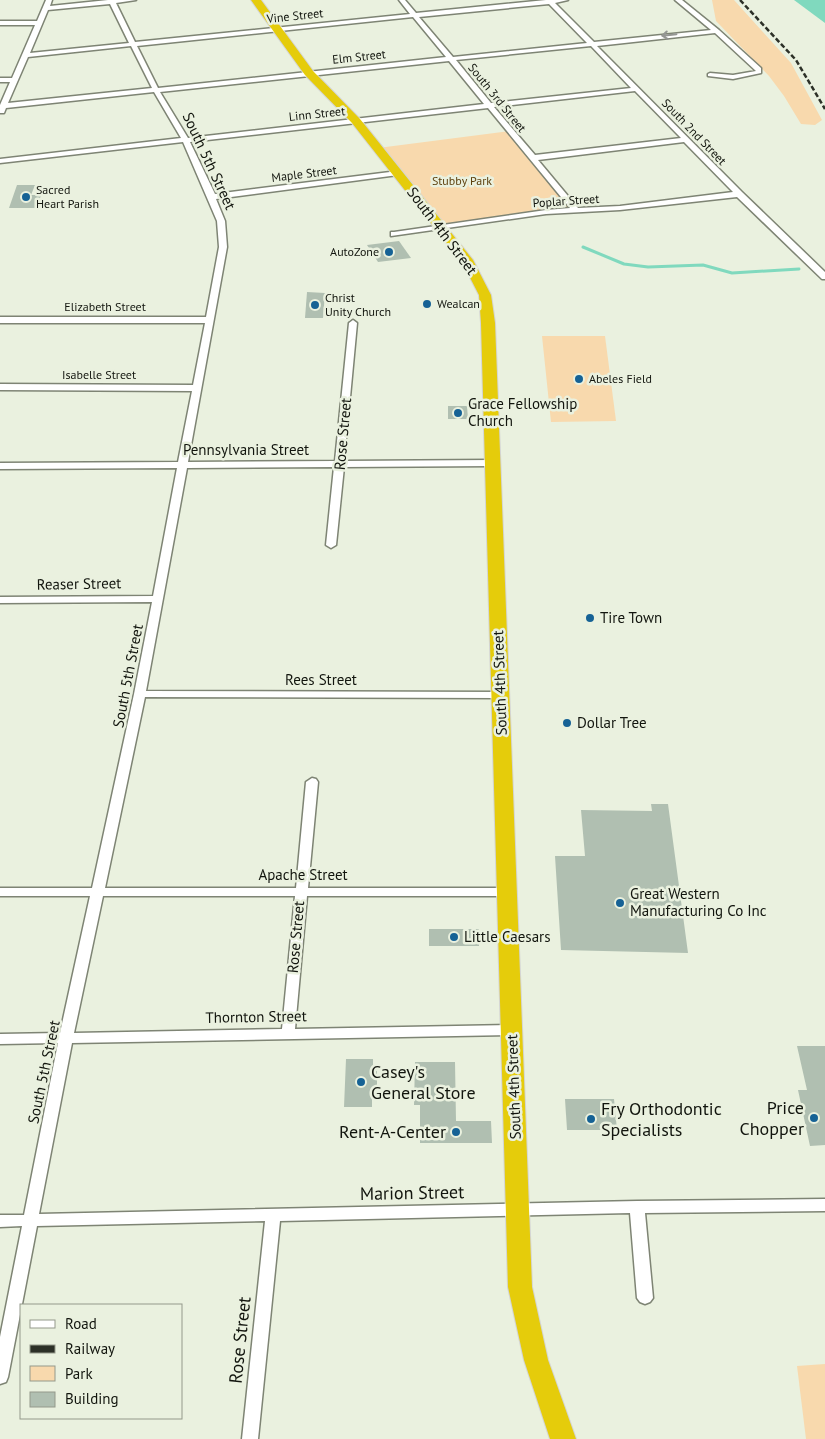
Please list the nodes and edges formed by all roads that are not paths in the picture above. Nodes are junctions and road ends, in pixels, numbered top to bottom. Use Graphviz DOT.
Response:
graph roads {
  1 [pos="49,0"];
  2 [pos="133,0"];
  3 [pos="256,0"];
  4 [pos="402,0"];
  5 [pos="565,0"];
  6 [pos="678,0"];
  7 [pos="111,1"];
  8 [pos="549,1"];
  9 [pos="46,8"];
  10 [pos="415,15"];
  11 [pos="0,23"];
  12 [pos="39,23"];
  13 [pos="276,30"];
  14 [pos="717,31"];
  15 [pos="133,44"];
  16 [pos="592,44"];
  17 [pos="26,55"];
  18 [pos="451,59"];
  19 [pos="309,73"];
  20 [pos="710,76"];
  21 [pos="0,80"];
  22 [pos="14,80"];
  23 [pos="637,89"];
  24 [pos="156,90"];
  25 [pos="490,106"];
  26 [pos="2,110"];
  27 [pos="356,121"];
  28 [pos="185,139"];
  29 [pos="686,140"];
  30 [pos="532,158"];
  31 [pos="0,161"];
  32 [pos="398,173"];
  33 [pos="740,194"];
  34 [pos="212,197"];
  35 [pos="575,209"];
  36 [pos="442,227"];
  37 [pos="394,234"];
  38 [pos="825,277"];
  39 [pos="0,320"];
  40 [pos="209,320"];
  41 [pos="353,323"];
  42 [pos="0,387"];
  43 [pos="197,388"];
  44 [pos="340,464"];
  45 [pos="493,464"];
  46 [pos="184,465"];
  47 [pos="0,466"];
  48 [pos="331,545"];
  49 [pos="158,599"];
  50 [pos="0,600"];
  51 [pos="140,694"];
  52 [pos="501,696"];
  53 [pos="312,782"];
  54 [pos="99,891"];
  55 [pos="300,891"];
  56 [pos="0,892"];
  57 [pos="507,892"];
  58 [pos="512,1030"];
  59 [pos="288,1032"];
  60 [pos="66,1038"];
  61 [pos="0,1039"];
  62 [pos="825,1205"];
  63 [pos="637,1207"];
  64 [pos="517,1209"];
  65 [pos="273,1215"];
  66 [pos="29,1220"];
  67 [pos="0,1221"];
  68 [pos="645,1298"];
  69 [pos="0,1376"];
  70 [pos="250,1439"];
  71 [pos="562,1439"];
  1 -- 9 [label="street"];
  2 -- 7 [label="street"];
  3 -- 13 [label="highway, South 4th Street"];
  4 -- 10 [label="street, South 3rd Street"];
  5 -- 8 [label="street, Vine Street"];
  6 -- 14 [label="street"];
  7 -- 9 [label="street"];
  7 -- 15 [label="street, South 5th Street"];
  8 -- 10 [label="street, Vine Street"];
  8 -- 16 [label="street, South 2nd Street"];
  9 -- 12 [label="street"];
  10 -- 13 [label="street, Vine Street"];
  10 -- 18 [label="street, South 3rd Street"];
  11 -- 12 [label="street"];
  12 -- 17 [label="street"];
  13 -- 15 [label="street, Vine Street"];
  13 -- 19 [label="highway, South 4th Street"];
  14 -- 16 [label="street, Elm Street, one-way"];
  14 -- 20 [label="street"];
  15 -- 17 [label="street, Vine Street"];
  15 -- 24 [label="street, South 5th Street"];
  16 -- 18 [label="street, Elm Street"];
  16 -- 23 [label="street, South 2nd Street"];
  17 -- 22 [label="street"];
  18 -- 19 [label="street, Elm Street"];
  18 -- 25 [label="street, South 3rd Street"];
  19 -- 24 [label="street, Elm Street"];
  19 -- 27 [label="highway, South 4th Street"];
  21 -- 22 [label="street"];
  22 -- 26 [label="street"];
  23 -- 25 [label="street, Linn Street"];
  23 -- 29 [label="street, South 2nd Street"];
  24 -- 26 [label="street, Elm Street"];
  24 -- 28 [label="street, South 5th Street"];
  25 -- 27 [label="street, Linn Street"];
  25 -- 30 [label="street, South 3rd Street"];
  27 -- 28 [label="street, Linn Street"];
  27 -- 32 [label="highway, South 4th Street"];
  28 -- 31 [label="street, Linn Street"];
  28 -- 34 [label="street, South 5th Street"];
  29 -- 30 [label="street"];
  29 -- 33 [label="street, South 2nd Street"];
  30 -- 35 [label="street, South 3rd Street"];
  32 -- 34 [label="street, Maple Street"];
  32 -- 36 [label="highway, South 4th Street"];
  33 -- 35 [label="street, Poplar Street"];
  33 -- 38 [label="street, South 2nd Street"];
  34 -- 40 [label="street, South 5th Street"];
  35 -- 36 [label="street, Poplar Street"];
  36 -- 37 [label="street, Poplar Street"];
  36 -- 45 [label="highway, South 4th Street"];
  39 -- 40 [label="street, Elizabeth Street"];
  40 -- 43 [label="street, South 5th Street"];
  41 -- 44 [label="street, Rose Street"];
  42 -- 43 [label="street, Isabelle Street"];
  43 -- 46 [label="street, South 5th Street"];
  44 -- 45 [label="street, Pennsylvania Street"];
  44 -- 46 [label="street, Pennsylvania Street"];
  44 -- 48 [label="street, Rose Street"];
  45 -- 52 [label="highway, South 4th Street"];
  46 -- 47 [label="street, Pennsylvania Street"];
  46 -- 49 [label="street, South 5th Street"];
  49 -- 50 [label="street, Reaser Street"];
  49 -- 51 [label="street, South 5th Street"];
  51 -- 52 [label="street, Rees Street"];
  51 -- 54 [label="street, South 5th Street"];
  52 -- 57 [label="highway, South 4th Street"];
  53 -- 55 [label="street, Rose Street"];
  54 -- 55 [label="street, Apache Street"];
  54 -- 56 [label="street, Apache Street"];
  54 -- 60 [label="street, South 5th Street"];
  55 -- 57 [label="street, Apache Street"];
  55 -- 59 [label="street, Rose Street"];
  57 -- 58 [label="highway, South 4th Street"];
  58 -- 59 [label="street, Thornton Street"];
  58 -- 64 [label="highway, South 4th Street"];
  59 -- 60 [label="street, Thornton Street"];
  60 -- 61 [label="street, Thornton Street"];
  60 -- 66 [label="street, South 5th Street"];
  62 -- 63 [label="street, Marion Street"];
  63 -- 64 [label="street, Marion Street"];
  63 -- 68 [label="street"];
  64 -- 65 [label="street, Marion Street"];
  64 -- 71 [label="highway, South 4th Street"];
  65 -- 66 [label="street, Marion Street"];
  65 -- 70 [label="street, Rose Street"];
  66 -- 67 [label="street, Marion Street"];
  66 -- 69 [label="street, South 5th Street"];
}
